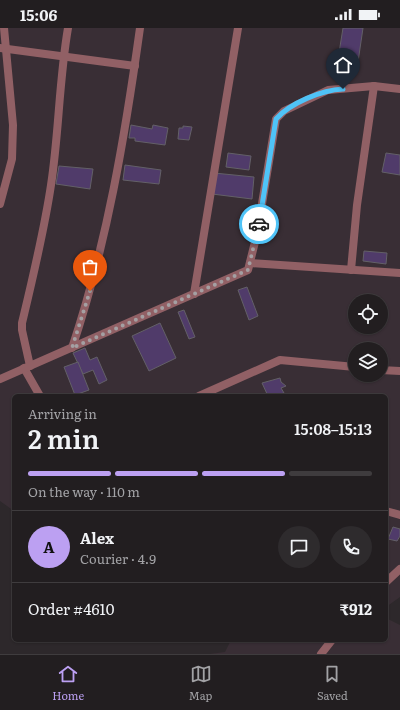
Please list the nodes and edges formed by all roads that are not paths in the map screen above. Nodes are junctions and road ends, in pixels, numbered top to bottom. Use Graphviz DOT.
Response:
graph roads {
  1 [pos="4,28"];
  2 [pos="68,28"];
  3 [pos="140,28"];
  4 [pos="238,28"];
  5 [pos="3,48"];
  6 [pos="63,56"];
  7 [pos="135,66"];
  8 [pos="374,86"];
  9 [pos="400,89"];
  10 [pos="0,204"];
  11 [pos="250,263"];
  12 [pos="351,270"];
  13 [pos="400,273"];
  14 [pos="194,294"];
  15 [pos="72,348"];
  16 [pos="348,366"];
  17 [pos="27,367"];
  18 [pos="388,370"];
  19 [pos="400,371"];
  20 [pos="0,379"];
  21 [pos="39,394"];
  22 [pos="204,394"];
  23 [pos="388,512"];
  24 [pos="400,515"];
  25 [pos="400,569"];
  26 [pos="388,580"];
  27 [pos="330,642"];
  28 [pos="321,654"];
  1 -- 5 [label="street"];
  2 -- 6 [label="street"];
  3 -- 7 [label="street"];
  4 -- 14 [label="street"];
  5 -- 6 [label="street"];
  5 -- 10 [label="street"];
  6 -- 7 [label="street"];
  6 -- 17 [label="street"];
  7 -- 15 [label="street"];
  8 -- 9 [label="street"];
  8 -- 11 [label="street"];
  8 -- 12 [label="street"];
  11 -- 12 [label="street"];
  11 -- 14 [label="street"];
  12 -- 13 [label="street"];
  14 -- 15 [label="street"];
  15 -- 17 [label="street"];
  16 -- 22 [label="street"];
  17 -- 20 [label="street"];
  17 -- 21 [label="street"];
  18 -- 19 [label="street"];
  23 -- 24 [label="street"];
  25 -- 26 [label="street"];
  27 -- 28 [label="street"];
}
